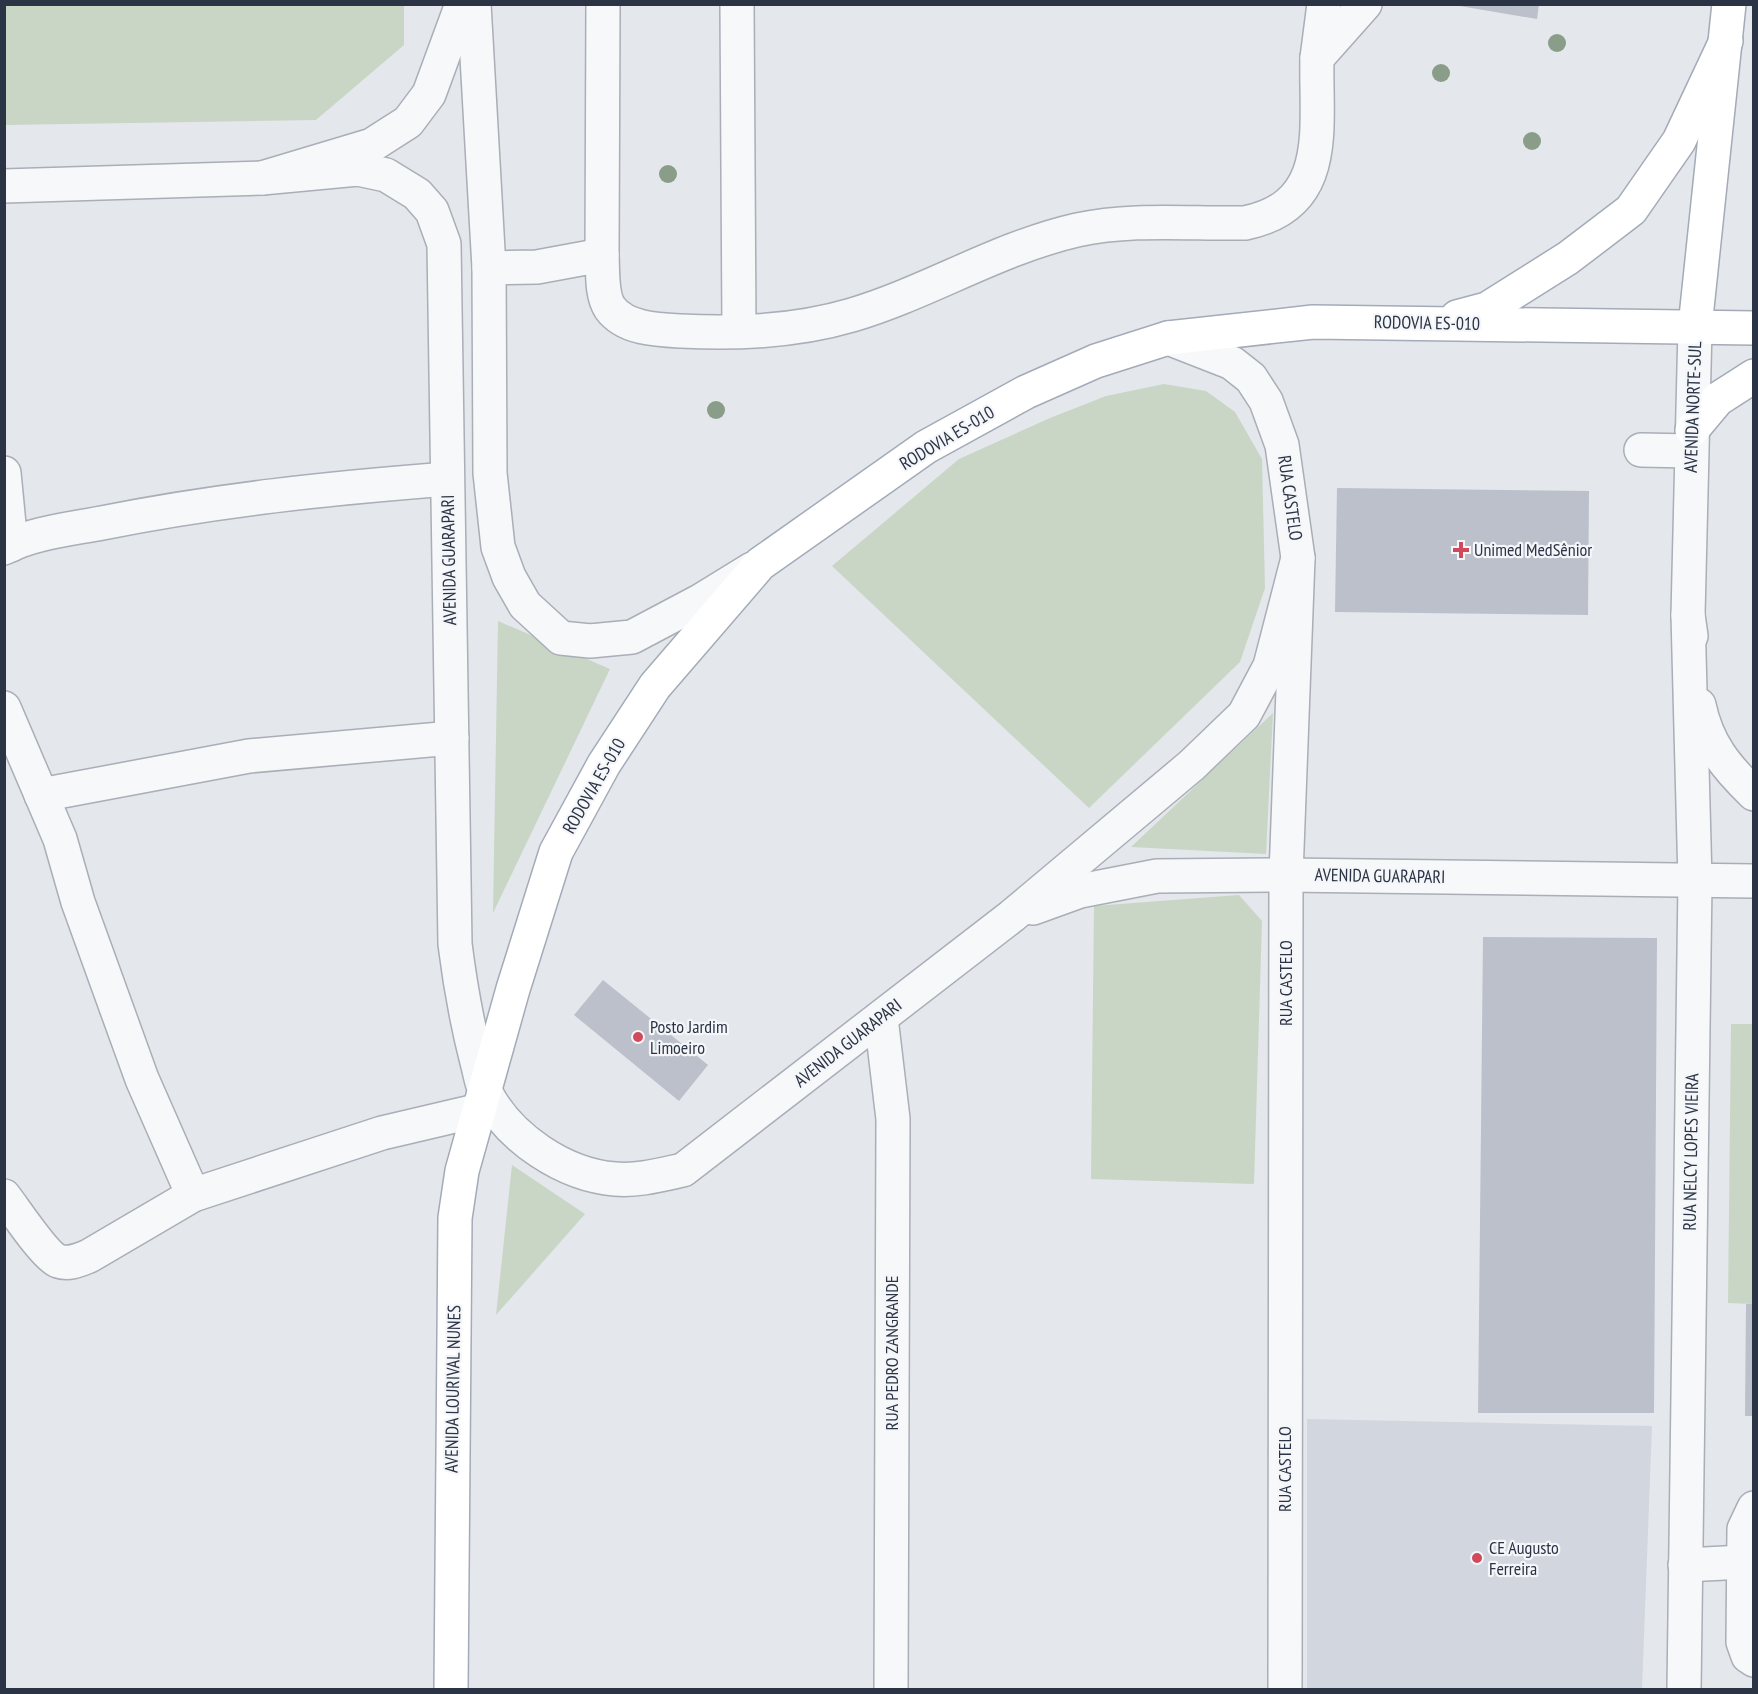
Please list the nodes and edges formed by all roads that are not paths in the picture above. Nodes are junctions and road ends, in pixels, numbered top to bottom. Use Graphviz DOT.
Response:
graph roads {
  1 [pos="462,4"];
  2 [pos="474,4"];
  3 [pos="603,4"];
  4 [pos="737,4"];
  5 [pos="1324,4"];
  6 [pos="1365,4"];
  7 [pos="1730,4"];
  8 [pos="1726,41"];
  9 [pos="1317,58"];
  10 [pos="262,178"];
  11 [pos="4,186"];
  12 [pos="602,255"];
  13 [pos="489,268"];
  14 [pos="1437,323"];
  15 [pos="1695,327"];
  16 [pos="1754,328"];
  17 [pos="739,330"];
  18 [pos="1168,338"];
  19 [pos="1754,376"];
  20 [pos="1692,440"];
  21 [pos="1641,450"];
  22 [pos="4,473"];
  23 [pos="447,480"];
  24 [pos="8,546"];
  25 [pos="1298,558"];
  26 [pos="760,564"];
  27 [pos="1688,615"];
  28 [pos="4,708"];
  29 [pos="452,738"];
  30 [pos="1754,794"];
  31 [pos="41,795"];
  32 [pos="1286,875"];
  33 [pos="1754,880"];
  34 [pos="1695,881"];
  35 [pos="1012,916"];
  36 [pos="881,1018"];
  37 [pos="482,1101"];
  38 [pos="193,1195"];
  39 [pos="4,1196"];
  40 [pos="1754,1508"];
  41 [pos="1744,1562"];
  42 [pos="1686,1566"];
  43 [pos="1754,1660"];
  44 [pos="451,1689"];
  45 [pos="891,1689"];
  46 [pos="1285,1689"];
  47 [pos="1684,1689"];
  1 -- 10 [label="street"];
  2 -- 13 [label="street"];
  3 -- 12 [label="street"];
  4 -- 17 [label="street"];
  5 -- 9 [label="street"];
  6 -- 9 [label="street"];
  7 -- 8 [label="main road, AVENIDA NORTE-SUL"];
  8 -- 14 [label="main road"];
  8 -- 15 [label="main road, AVENIDA NORTE-SUL"];
  9 -- 17 [label="street"];
  10 -- 11 [label="street"];
  10 -- 23 [label="street, AVENIDA GUARAPARI"];
  12 -- 13 [label="street"];
  12 -- 17 [label="street"];
  13 -- 26 [label="street"];
  14 -- 15 [label="main road, RODOVIA ES-010"];
  14 -- 18 [label="main road, RODOVIA ES-010"];
  15 -- 16 [label="main road, RODOVIA ES-010"];
  15 -- 20 [label="street, AVENIDA NORTE-SUL"];
  18 -- 25 [label="street, RUA CASTELO"];
  18 -- 26 [label="main road, RODOVIA ES-010"];
  19 -- 20 [label="main road"];
  20 -- 21 [label="street"];
  20 -- 27 [label="street, AVENIDA NORTE-SUL"];
  22 -- 24 [label="street"];
  23 -- 24 [label="street"];
  23 -- 29 [label="street, AVENIDA GUARAPARI"];
  25 -- 32 [label="street, RUA CASTELO"];
  25 -- 35 [label="street, AVENIDA GUARAPARI"];
  26 -- 37 [label="main road, RODOVIA ES-010"];
  27 -- 30 [label="street, AVENIDA NORTE-SUL"];
  27 -- 34 [label="street, RUA NELCY LOPES VIEIRA"];
  28 -- 31 [label="street"];
  29 -- 31 [label="street"];
  29 -- 37 [label="street, AVENIDA GUARAPARI"];
  31 -- 38 [label="street"];
  32 -- 34 [label="street, AVENIDA GUARAPARI"];
  32 -- 35 [label="street, AVENIDA GUARAPARI"];
  32 -- 46 [label="street, RUA CASTELO"];
  33 -- 34 [label="street, AVENIDA GUARAPARI"];
  34 -- 42 [label="street, RUA NELCY LOPES VIEIRA"];
  35 -- 36 [label="street, AVENIDA GUARAPARI"];
  36 -- 37 [label="street, AVENIDA GUARAPARI"];
  36 -- 45 [label="street, RUA PEDRO ZANGRANDE"];
  37 -- 38 [label="street"];
  37 -- 44 [label="main road, AVENIDA LOURIVAL NUNES"];
  38 -- 39 [label="street"];
  40 -- 41 [label="street"];
  41 -- 42 [label="street"];
  41 -- 43 [label="street"];
  42 -- 47 [label="street, RUA NELCY LOPES VIEIRA"];
}
